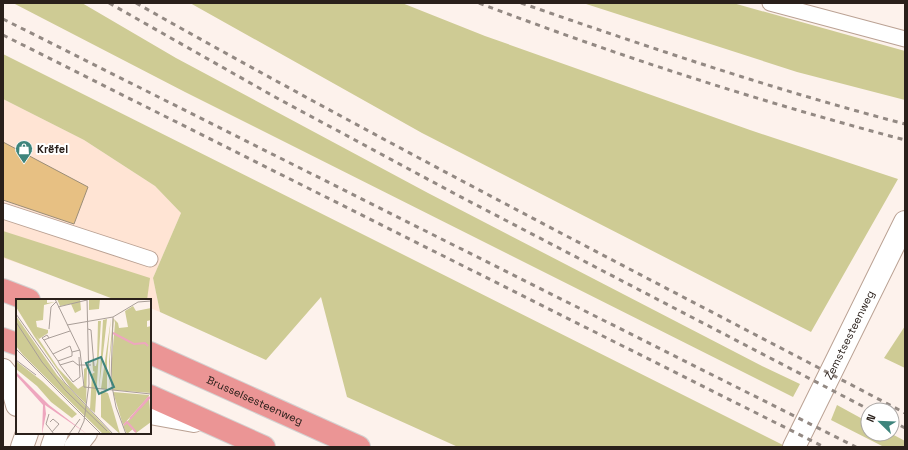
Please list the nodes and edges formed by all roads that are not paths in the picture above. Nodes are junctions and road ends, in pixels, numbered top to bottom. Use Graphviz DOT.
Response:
graph roads {
  1 [pos="770,3"];
  2 [pos="905,39"];
  3 [pos="3,211"];
  4 [pos="905,222"];
  5 [pos="150,259"];
  6 [pos="3,290"];
  7 [pos="26,299"];
  8 [pos="3,339"];
  9 [pos="16,344"];
  10 [pos="151,353"];
  11 [pos="3,370"];
  12 [pos="151,396"];
  13 [pos="16,402"];
  14 [pos="151,413"];
  15 [pos="212,424"];
  16 [pos="27,434"];
  17 [pos="57,434"];
  18 [pos="85,434"];
  19 [pos="22,447"];
  20 [pos="52,447"];
  21 [pos="75,447"];
  22 [pos="264,447"];
  23 [pos="360,447"];
  24 [pos="794,447"];
  1 -- 2 [label="lane"];
  3 -- 5 [label="lane"];
  4 -- 24 [label="street, Zemstsesteenweg"];
  6 -- 7 [label="main road"];
  8 -- 9 [label="main road"];
  10 -- 23 [label="main road, Brusselsesteenweg"];
  11 -- 13 [label="street"];
  12 -- 15 [label="main road"];
  14 -- 15 [label="street"];
  15 -- 22 [label="main road"];
  16 -- 19 [label="street"];
  17 -- 20 [label="street"];
  18 -- 21 [label="street"];
}
